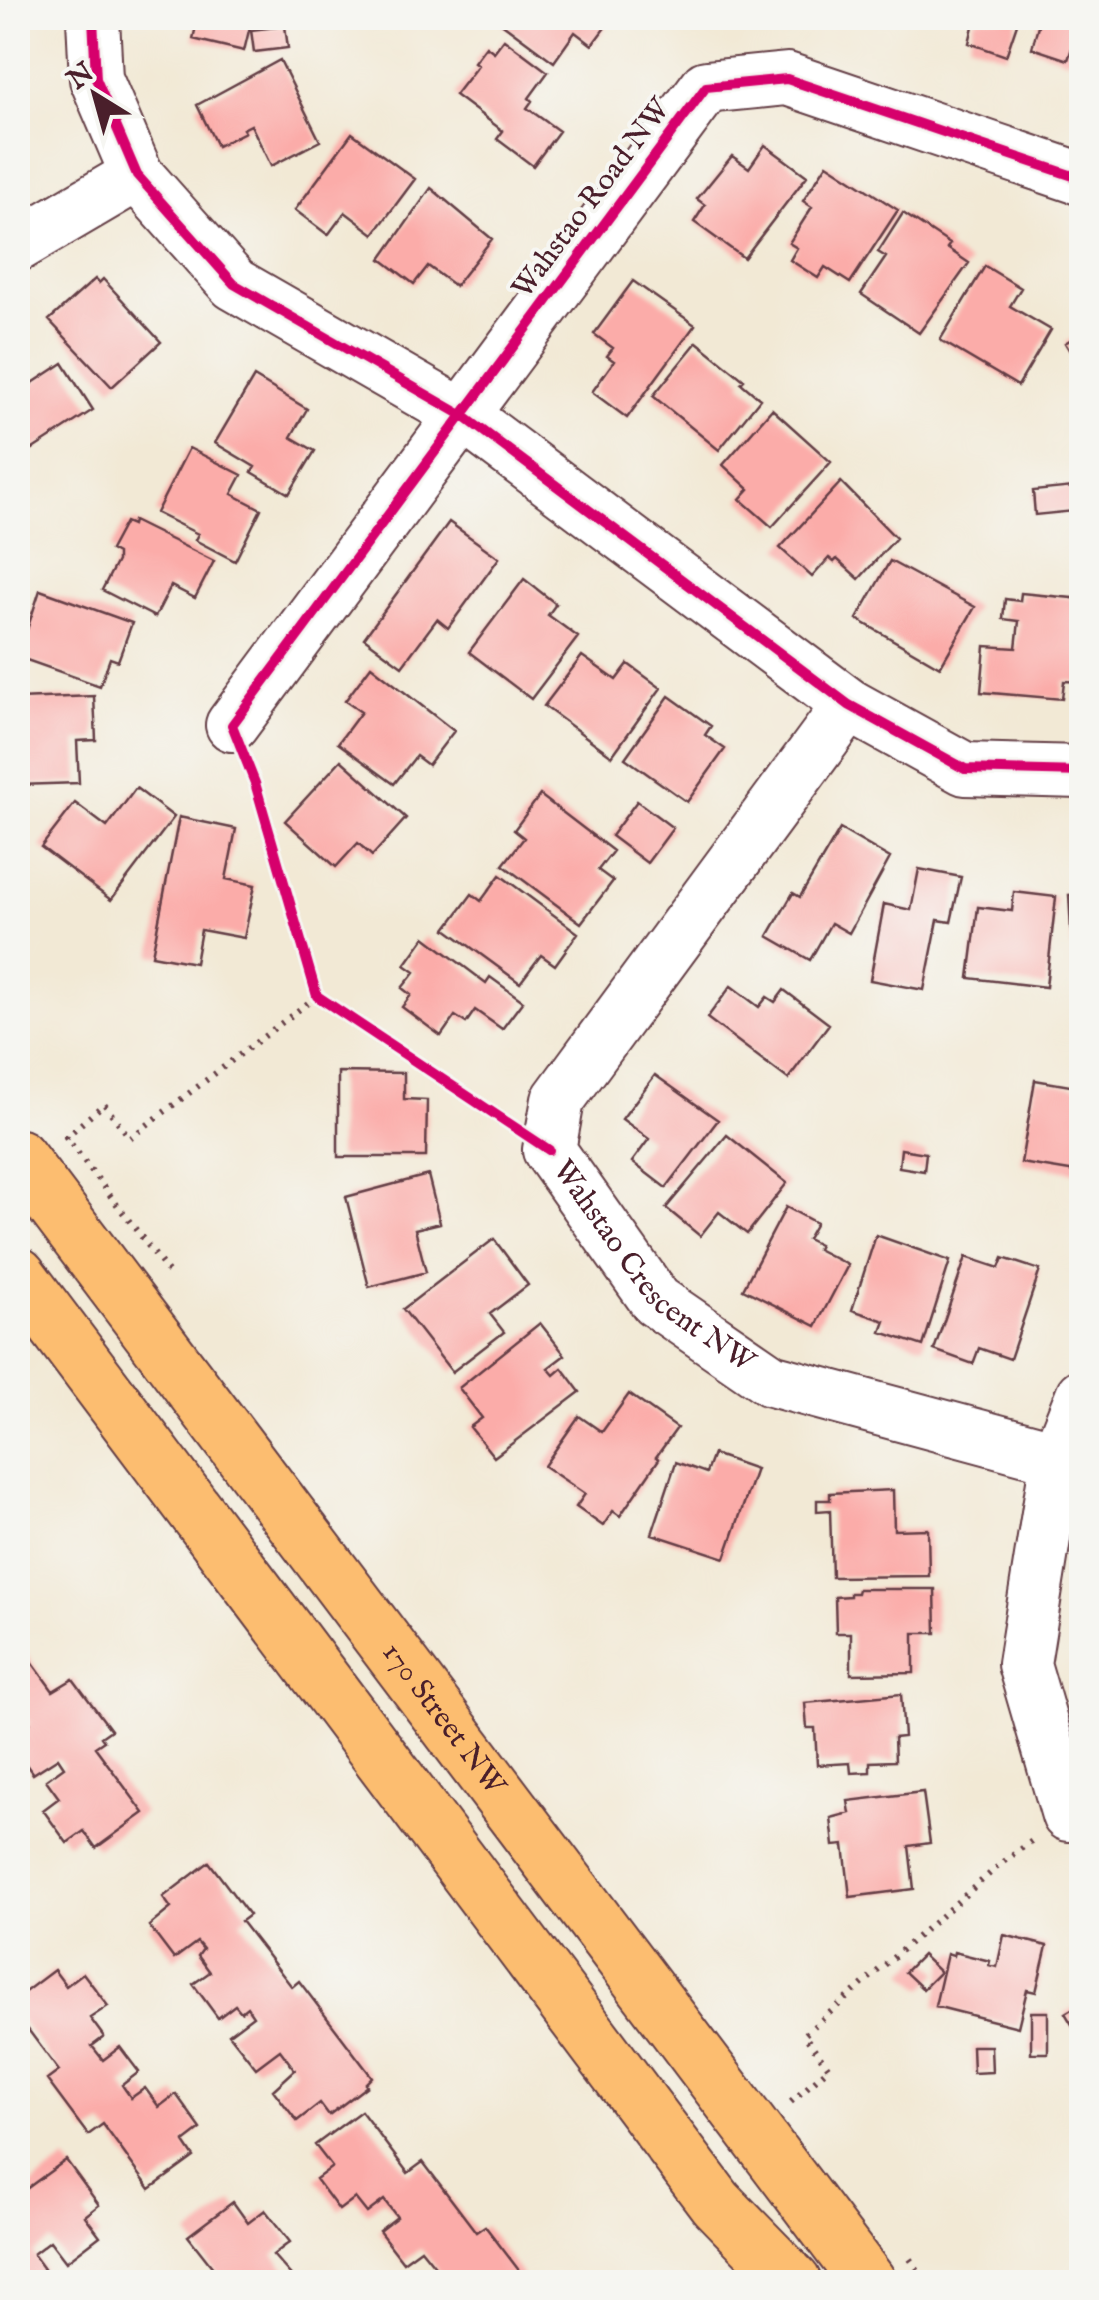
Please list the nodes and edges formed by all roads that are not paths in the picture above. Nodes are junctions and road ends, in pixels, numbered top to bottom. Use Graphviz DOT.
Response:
graph roads {
  1 [pos="94,18"];
  2 [pos="138,175"];
  3 [pos="1082,178"];
  4 [pos="18,245"];
  5 [pos="462,415"];
  6 [pos="849,705"];
  7 [pos="232,725"];
  8 [pos="1082,772"];
  9 [pos="18,1157"];
  10 [pos="18,1275"];
  11 [pos="1082,1395"];
  12 [pos="1057,1457"];
  13 [pos="1068,1815"];
  14 [pos="716,2204"];
  15 [pos="886,2267"];
  16 [pos="749,2282"];
  17 [pos="793,2282"];
  1 -- 2 [label="street"];
  2 -- 4 [label="street"];
  2 -- 5 [label="street"];
  3 -- 5 [label="street, Wahstao Road NW"];
  5 -- 6 [label="street"];
  5 -- 7 [label="street, Wahstao Road NW"];
  6 -- 8 [label="street"];
  6 -- 12 [label="street, Wahstao Crescent NW"];
  9 -- 15 [label="main road, 170 Street NW"];
  10 -- 14 [label="main road"];
  11 -- 12 [label="street"];
  12 -- 13 [label="street"];
  14 -- 16 [label="main road"];
  14 -- 17 [label="main road"];
}
